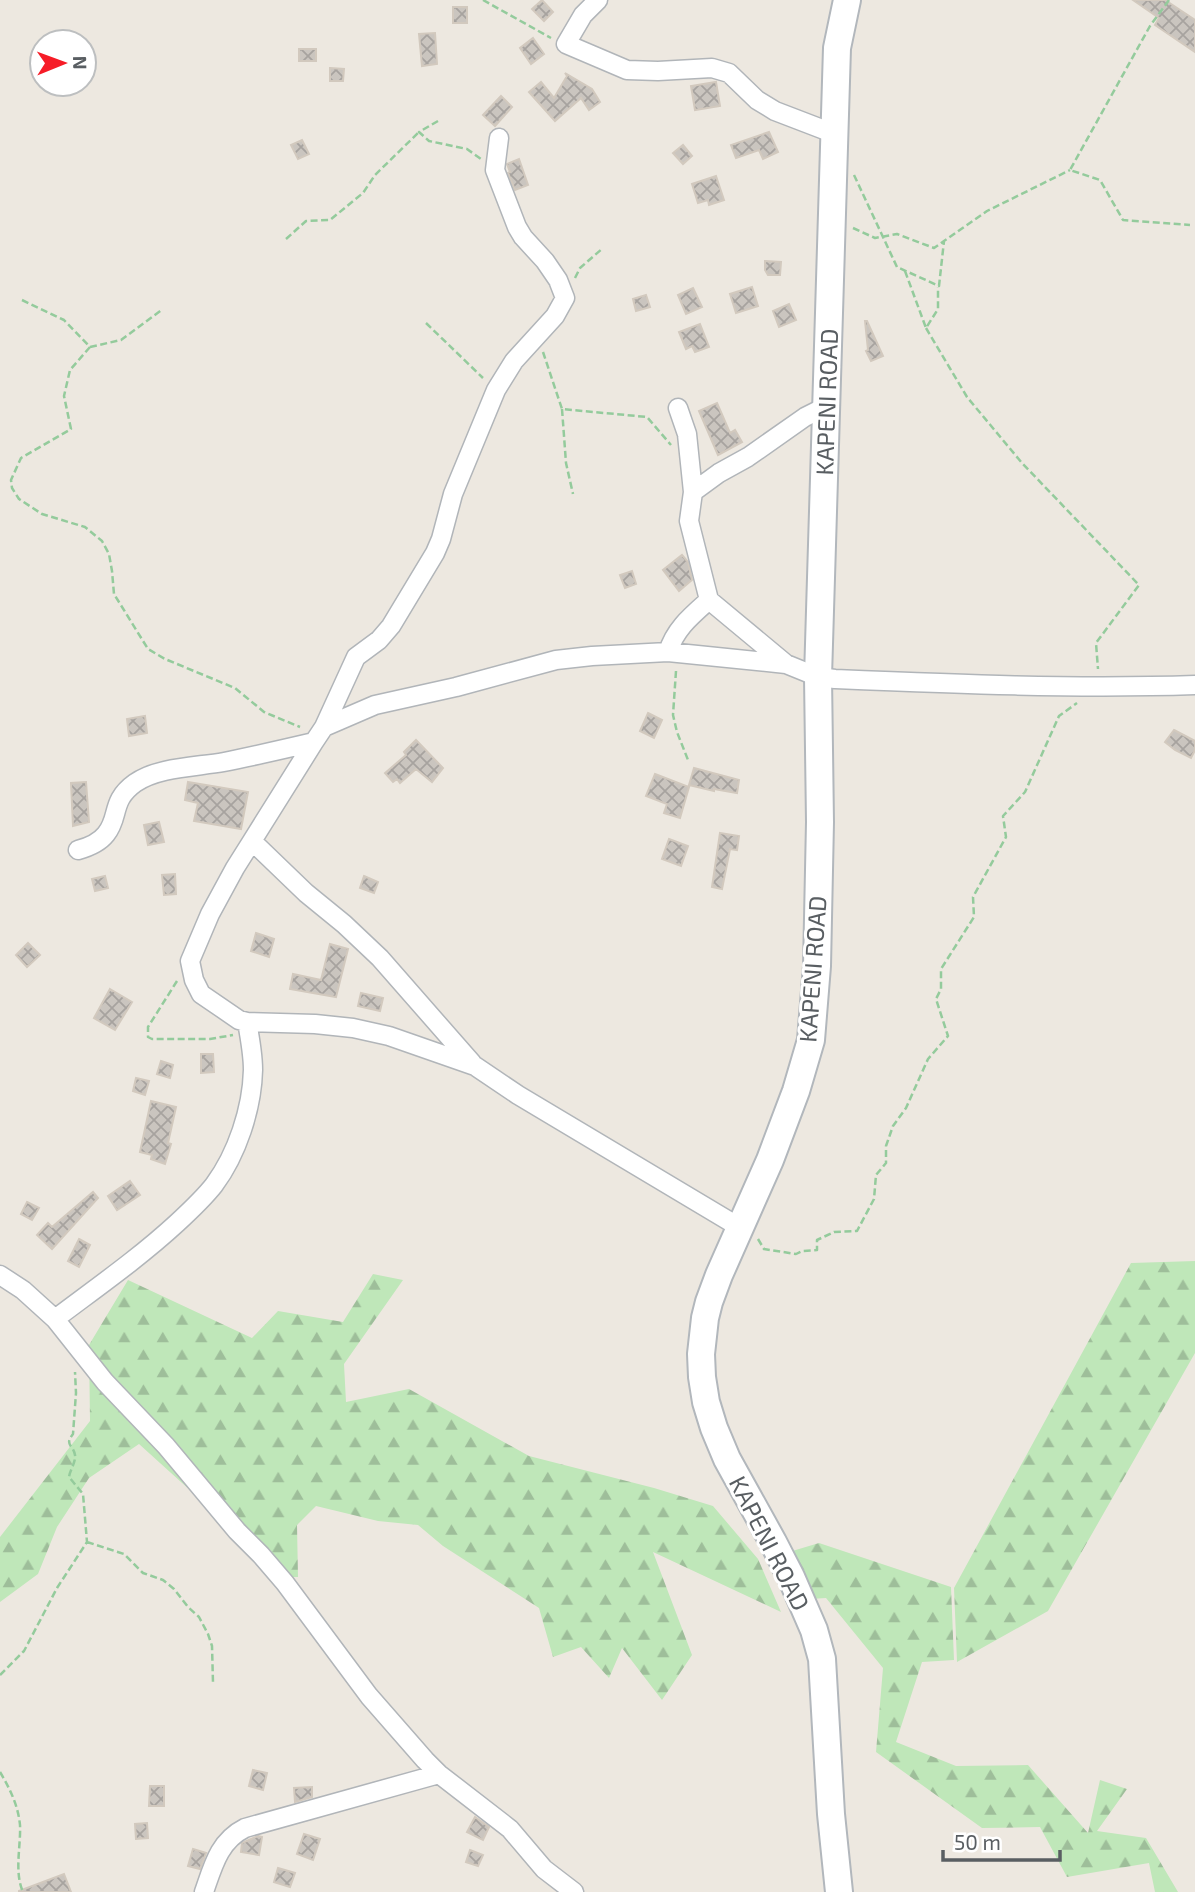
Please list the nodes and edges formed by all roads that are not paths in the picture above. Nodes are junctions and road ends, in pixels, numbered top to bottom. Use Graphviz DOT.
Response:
graph roads {
  1 [pos="598,0"];
  2 [pos="847,0"];
  3 [pos="835,134"];
  4 [pos="499,138"];
  5 [pos="827,406"];
  6 [pos="678,408"];
  7 [pos="694,492"];
  8 [pos="709,600"];
  9 [pos="673,653"];
  10 [pos="786,664"];
  11 [pos="818,677"];
  12 [pos="1195,685"];
  13 [pos="319,735"];
  14 [pos="252,841"];
  15 [pos="78,850"];
  16 [pos="245,1023"];
  17 [pos="475,1066"];
  18 [pos="740,1227"];
  19 [pos="0,1275"];
  20 [pos="55,1319"];
  21 [pos="439,1773"];
  22 [pos="204,1892"];
  23 [pos="574,1892"];
  24 [pos="839,1892"];
  1 -- 3 [label="street"];
  2 -- 3 [label="main road, KAPENI ROAD"];
  3 -- 5 [label="main road, KAPENI ROAD"];
  4 -- 13 [label="street"];
  5 -- 7 [label="street"];
  5 -- 11 [label="main road, KAPENI ROAD"];
  6 -- 7 [label="street"];
  7 -- 8 [label="street"];
  8 -- 9 [label="street"];
  8 -- 10 [label="street"];
  9 -- 10 [label="street"];
  9 -- 13 [label="street"];
  10 -- 11 [label="street"];
  11 -- 12 [label="street"];
  11 -- 18 [label="main road, KAPENI ROAD"];
  13 -- 14 [label="street"];
  13 -- 15 [label="street"];
  14 -- 16 [label="street"];
  14 -- 17 [label="street"];
  16 -- 17 [label="street"];
  16 -- 20 [label="street"];
  17 -- 18 [label="street"];
  18 -- 24 [label="main road, KAPENI ROAD"];
  19 -- 20 [label="street"];
  20 -- 21 [label="street"];
  21 -- 22 [label="street"];
  21 -- 23 [label="street"];
}
